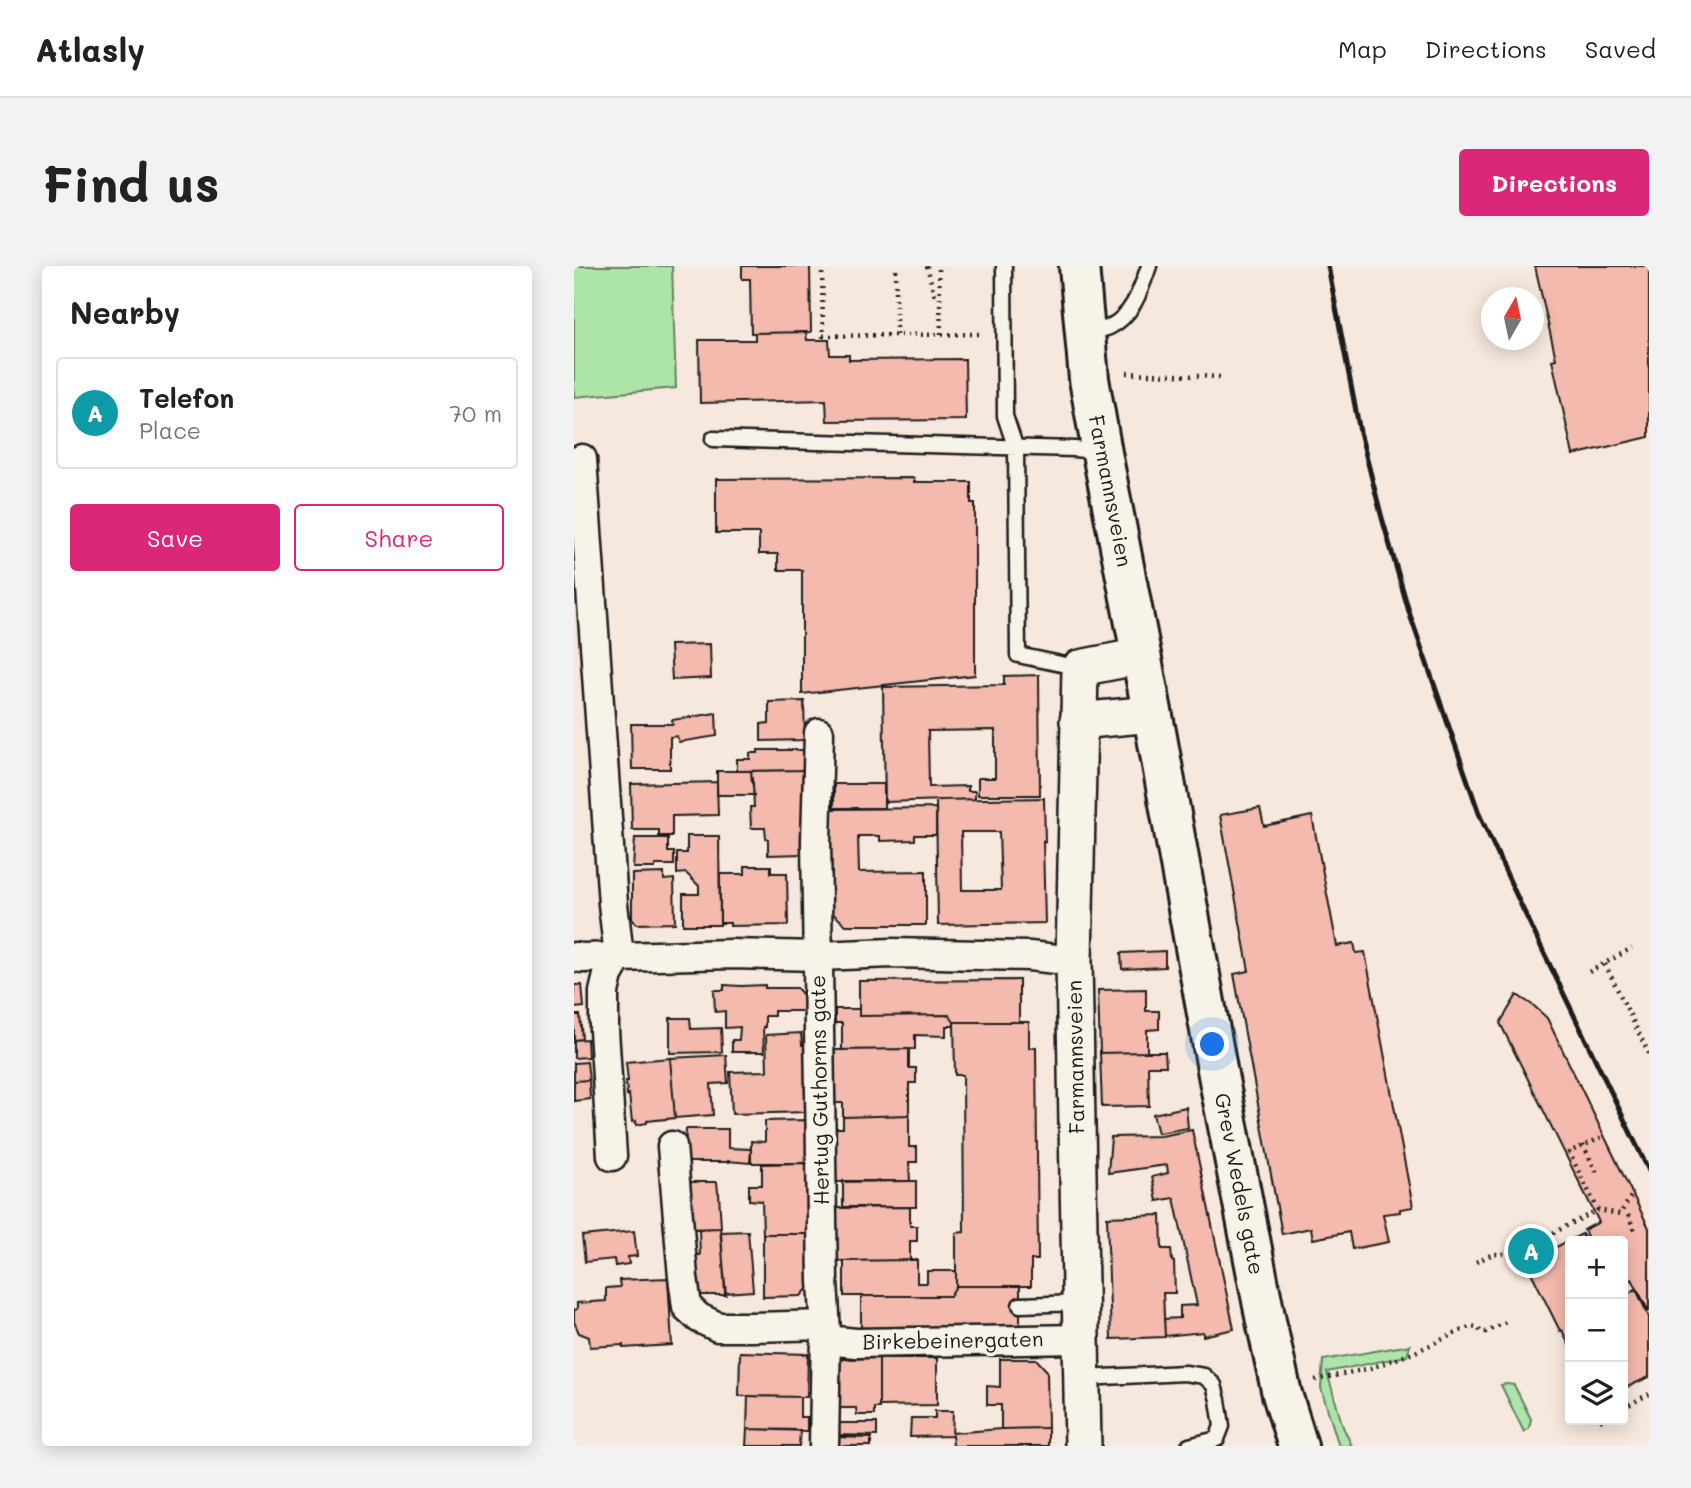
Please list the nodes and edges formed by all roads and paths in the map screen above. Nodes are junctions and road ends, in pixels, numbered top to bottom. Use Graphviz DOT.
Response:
graph roads {
  1 [pos="822,266"];
  2 [pos="896,266"];
  3 [pos="927,266"];
  4 [pos="1004,266"];
  5 [pos="1079,266"];
  6 [pos="1149,266"];
  7 [pos="940,267"];
  8 [pos="940,294"];
  9 [pos="941,334"];
  10 [pos="1004,334"];
  11 [pos="1085,334"];
  12 [pos="896,335"];
  13 [pos="1133,373"];
  14 [pos="1220,377"];
  15 [pos="713,439"];
  16 [pos="1016,449"];
  17 [pos="1102,453"];
  18 [pos="582,459"];
  19 [pos="1141,656"];
  20 [pos="1080,668"];
  21 [pos="1152,714"];
  22 [pos="1078,721"];
  23 [pos="819,733"];
  24 [pos="1632,948"];
  25 [pos="620,956"];
  26 [pos="819,956"];
  27 [pos="574,957"];
  28 [pos="1074,961"];
  29 [pos="1605,964"];
  30 [pos="1589,972"];
  31 [pos="1649,1054"];
  32 [pos="1605,1136"];
  33 [pos="672,1146"];
  34 [pos="1583,1146"];
  35 [pos="612,1156"];
  36 [pos="1598,1175"];
  37 [pos="1633,1193"];
  38 [pos="1598,1210"];
  39 [pos="1628,1215"];
  40 [pos="1636,1233"];
  41 [pos="1476,1262"];
  42 [pos="1080,1303"];
  43 [pos="1020,1305"];
  44 [pos="1506,1322"];
  45 [pos="825,1332"];
  46 [pos="1080,1339"];
  47 [pos="1082,1378"];
  48 [pos="1311,1381"];
  49 [pos="1649,1394"];
  50 [pos="1628,1405"];
  51 [pos="824,1446"];
  52 [pos="1083,1446"];
  53 [pos="1189,1446"];
  54 [pos="1298,1446"];
  1 -- 12 [label="path"];
  2 -- 12 [label="path"];
  3 -- 8 [label="path"];
  4 -- 10 [label="lane"];
  5 -- 11 [label="main road, Farmannsveien"];
  6 -- 11 [label="lane"];
  7 -- 8 [label="path"];
  8 -- 9 [label="path"];
  9 -- 10 [label="path"];
  9 -- 12 [label="path"];
  10 -- 16 [label="lane"];
  11 -- 17 [label="main road, Farmannsveien"];
  13 -- 14 [label="path"];
  15 -- 16 [label="lane"];
  16 -- 17 [label="lane"];
  16 -- 20 [label="lane"];
  17 -- 19 [label="main road, Farmannsveien"];
  18 -- 25 [label="street"];
  19 -- 20 [label="street"];
  19 -- 21 [label="main road, Farmannsveien"];
  20 -- 22 [label="street, Farmannsveien"];
  21 -- 22 [label="street"];
  21 -- 54 [label="main road, Grev Wedels gate"];
  22 -- 28 [label="street, Farmannsveien"];
  23 -- 26 [label="street, Hertug Guthorms gate"];
  24 -- 29 [label="path"];
  25 -- 26 [label="street"];
  25 -- 27 [label="street"];
  25 -- 35 [label="street"];
  26 -- 28 [label="street"];
  26 -- 45 [label="street, Hertug Guthorms gate"];
  28 -- 42 [label="street, Farmannsveien"];
  29 -- 30 [label="path"];
  29 -- 31 [label="path"];
  32 -- 34 [label="path"];
  33 -- 45 [label="street, Birkebeinergaten"];
  34 -- 36 [label="path"];
  34 -- 38 [label="path"];
  37 -- 38 [label="path"];
  38 -- 41 [label="path"];
  39 -- 40 [label="path"];
  42 -- 43 [label="lane"];
  42 -- 46 [label="street, Farmannsveien"];
  44 -- 48 [label="path"];
  45 -- 46 [label="street, Birkebeinergaten"];
  45 -- 51 [label="street, Hertug Guthorms gate"];
  46 -- 47 [label="street, Farmannsveien"];
  47 -- 52 [label="street, Farmannsveien"];
  47 -- 53 [label="lane"];
  49 -- 50 [label="path"];
}
